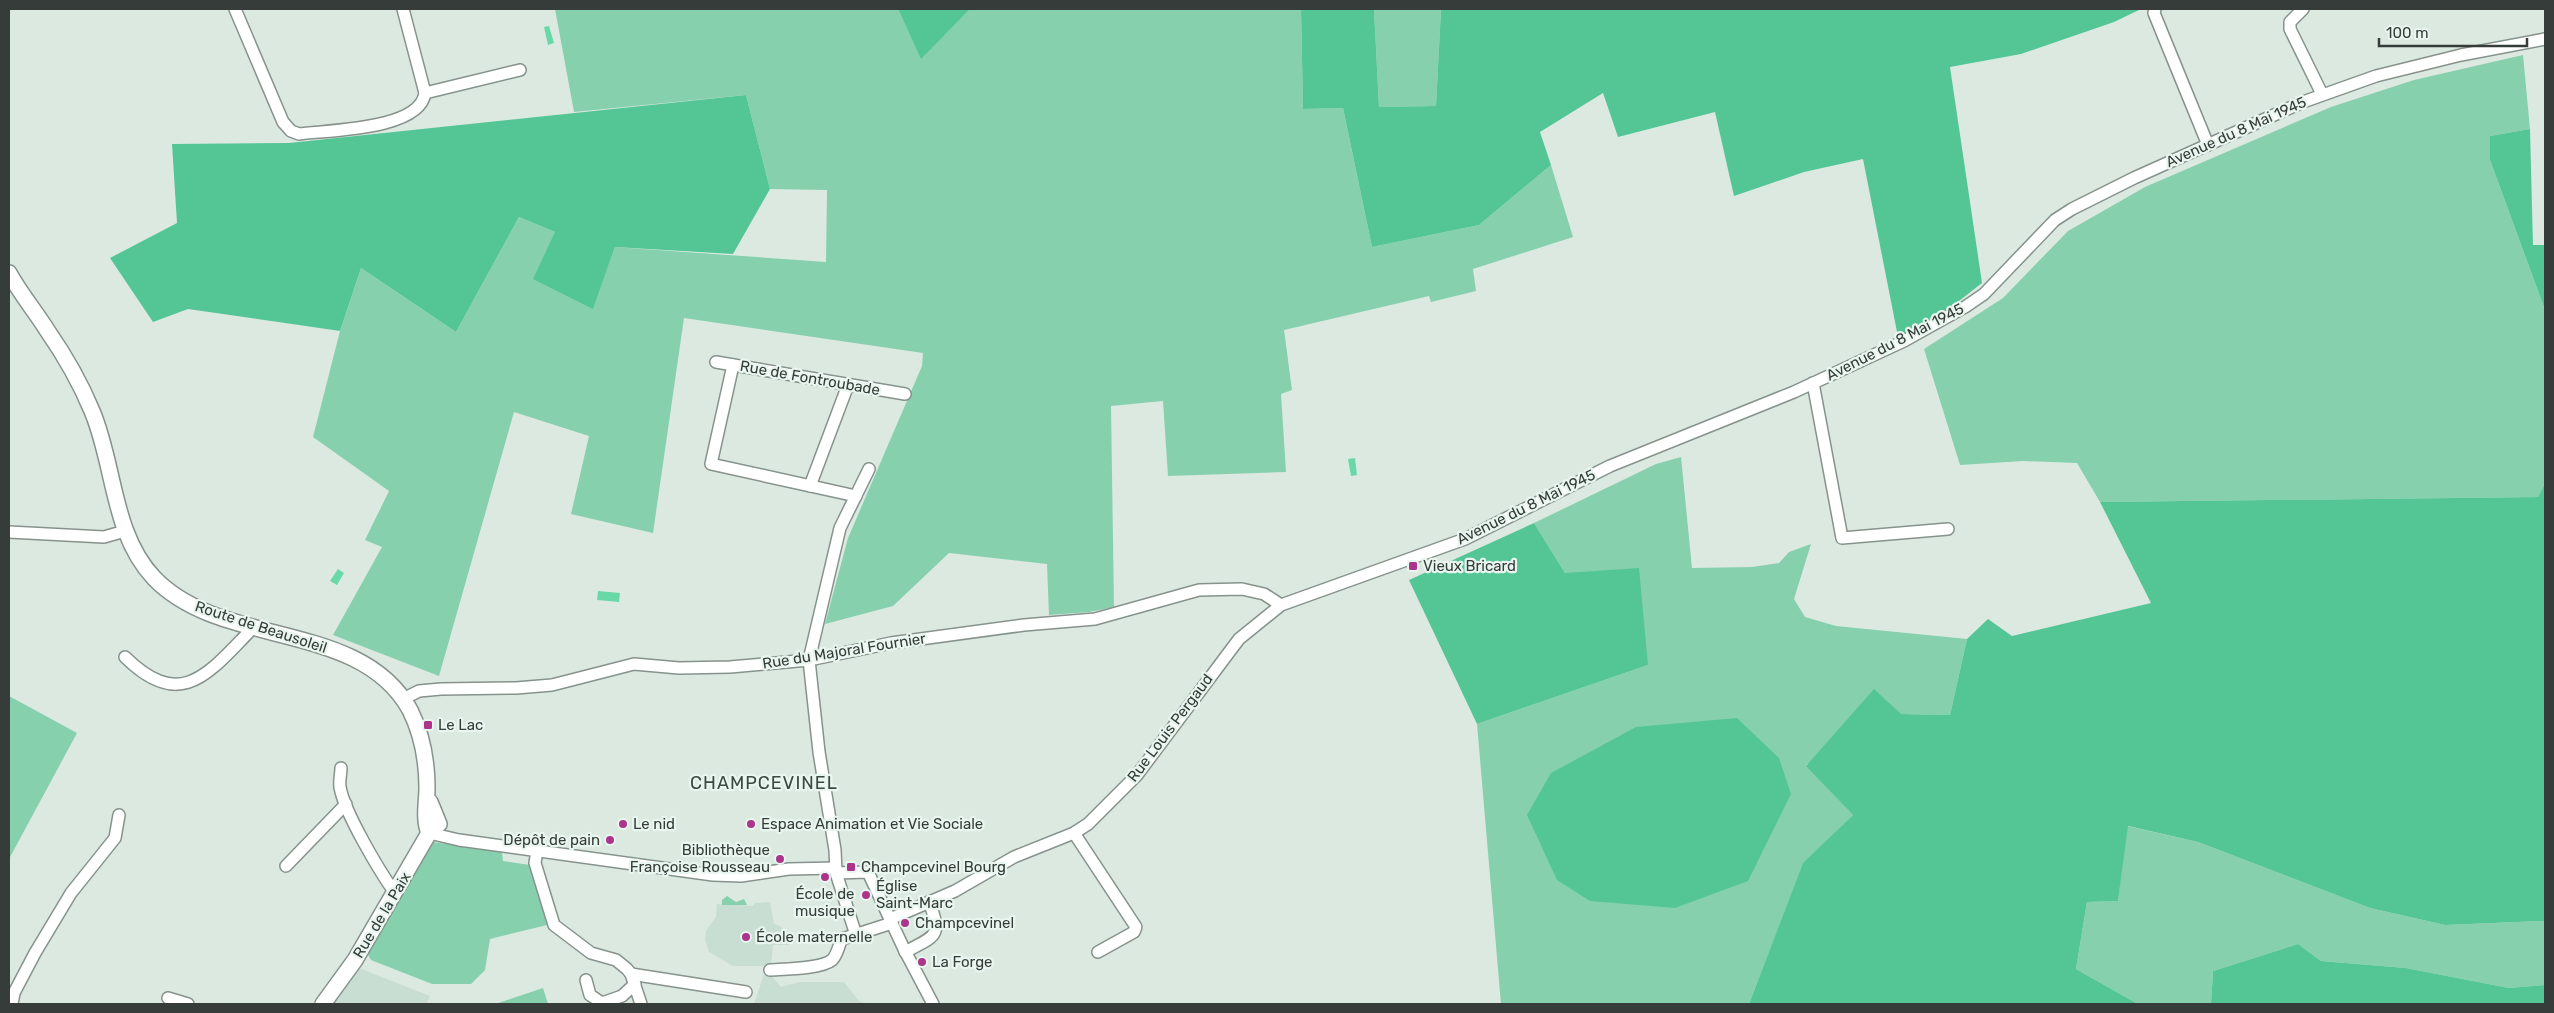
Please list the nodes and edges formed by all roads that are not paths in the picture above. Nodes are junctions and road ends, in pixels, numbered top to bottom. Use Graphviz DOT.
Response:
graph roads {
  1 [pos="235,9"];
  2 [pos="403,9"];
  3 [pos="2155,9"];
  4 [pos="2303,9"];
  5 [pos="2545,39"];
  6 [pos="520,70"];
  7 [pos="425,93"];
  8 [pos="2322,94"];
  9 [pos="2208,145"];
  10 [pos="9,273"];
  11 [pos="716,362"];
  12 [pos="733,365"];
  13 [pos="1814,383"];
  14 [pos="848,384"];
  15 [pos="905,394"];
  16 [pos="869,469"];
  17 [pos="810,486"];
  18 [pos="856,496"];
  19 [pos="1948,529"];
  20 [pos="125,531"];
  21 [pos="9,532"];
  22 [pos="1280,605"];
  23 [pos="250,627"];
  24 [pos="125,658"];
  25 [pos="809,660"];
  26 [pos="403,699"];
  27 [pos="341,768"];
  28 [pos="346,804"];
  29 [pos="119,815"];
  30 [pos="434,828"];
  31 [pos="1074,833"];
  32 [pos="537,851"];
  33 [pos="286,866"];
  34 [pos="836,870"];
  35 [pos="395,893"];
  36 [pos="930,902"];
  37 [pos="891,921"];
  38 [pos="856,935"];
  39 [pos="905,952"];
  40 [pos="1098,952"];
  41 [pos="770,970"];
  42 [pos="633,979"];
  43 [pos="586,980"];
  44 [pos="746,992"];
  45 [pos="168,998"];
  46 [pos="13,1004"];
  47 [pos="188,1004"];
  48 [pos="322,1004"];
  49 [pos="641,1004"];
  50 [pos="933,1004"];
  1 -- 7 [label="street"];
  2 -- 7 [label="street"];
  3 -- 9 [label="street"];
  4 -- 8 [label="street"];
  5 -- 8 [label="street, Avenue du 8 Mai 1945"];
  6 -- 7 [label="street"];
  8 -- 9 [label="street, Avenue du 8 Mai 1945"];
  9 -- 13 [label="street, Avenue du 8 Mai 1945"];
  10 -- 20 [label="main road, Route de Beausoleil"];
  11 -- 12 [label="street, Rue de Fontroubade"];
  12 -- 14 [label="street, Rue de Fontroubade"];
  12 -- 17 [label="street"];
  13 -- 19 [label="street"];
  13 -- 22 [label="street, Avenue du 8 Mai 1945"];
  14 -- 15 [label="street, Rue de Fontroubade"];
  14 -- 17 [label="street"];
  16 -- 18 [label="street"];
  17 -- 18 [label="street"];
  18 -- 25 [label="street"];
  20 -- 21 [label="street"];
  20 -- 23 [label="main road, Route de Beausoleil"];
  22 -- 25 [label="street, Rue du Majoral Fournier"];
  22 -- 31 [label="street, Rue Louis Pergaud"];
  23 -- 24 [label="street"];
  23 -- 26 [label="main road, Route de Beausoleil"];
  25 -- 26 [label="street, Rue du Majoral Fournier"];
  25 -- 34 [label="street"];
  26 -- 30 [label="main road, Route de Beausoleil"];
  27 -- 28 [label="street"];
  28 -- 33 [label="street"];
  28 -- 35 [label="street"];
  29 -- 46 [label="street"];
  30 -- 32 [label="street"];
  30 -- 35 [label="main road, Rue de la Paix"];
  31 -- 36 [label="street, Rue Louis Pergaud"];
  31 -- 40 [label="street"];
  32 -- 34 [label="street"];
  32 -- 42 [label="street"];
  34 -- 37 [label="street"];
  34 -- 38 [label="street"];
  35 -- 48 [label="main road, Rue de la Paix"];
  36 -- 37 [label="street, Rue Louis Pergaud"];
  36 -- 39 [label="street"];
  37 -- 38 [label="street, Rue Louis Pergaud"];
  37 -- 39 [label="street"];
  38 -- 41 [label="street, Rue Louis Pergaud"];
  39 -- 50 [label="street"];
  42 -- 43 [label="street"];
  42 -- 44 [label="street"];
  42 -- 49 [label="street"];
  45 -- 47 [label="street"];
}
